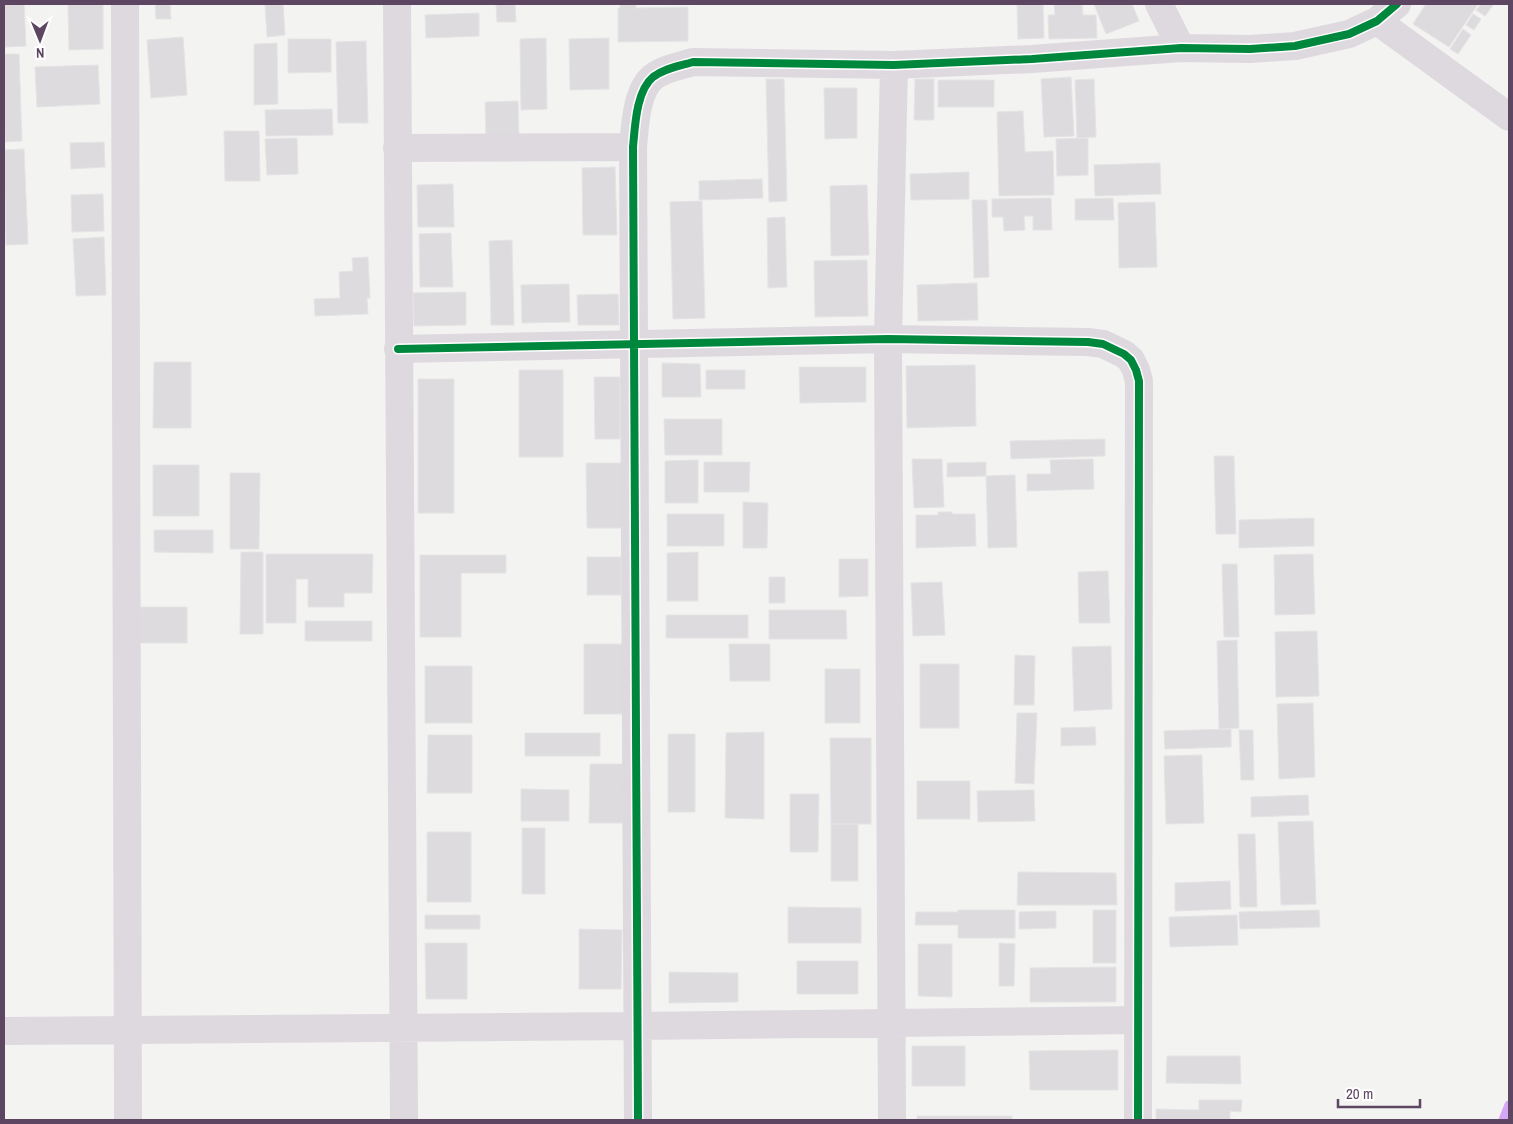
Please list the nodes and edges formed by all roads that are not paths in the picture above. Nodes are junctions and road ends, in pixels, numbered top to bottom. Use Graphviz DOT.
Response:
graph roads {
  1 [pos="125,4"];
  2 [pos="397,4"];
  3 [pos="1159,4"];
  4 [pos="1387,12"];
  5 [pos="1181,48"];
  6 [pos="894,65"];
  7 [pos="1509,117"];
  8 [pos="633,147"];
  9 [pos="398,148"];
  10 [pos="888,339"];
  11 [pos="635,345"];
  12 [pos="398,349"];
  13 [pos="1138,1020"];
  14 [pos="891,1022"];
  15 [pos="637,1026"];
  16 [pos="404,1027"];
  17 [pos="128,1029"];
  18 [pos="4,1031"];
  19 [pos="128,1120"];
  20 [pos="404,1120"];
  21 [pos="638,1120"];
  22 [pos="892,1120"];
  23 [pos="1138,1120"];
  1 -- 17 [label="street"];
  2 -- 9 [label="street"];
  3 -- 5 [label="street"];
  4 -- 5 [label="street"];
  4 -- 7 [label="street"];
  5 -- 6 [label="street"];
  6 -- 8 [label="street"];
  6 -- 10 [label="street"];
  8 -- 9 [label="street"];
  8 -- 11 [label="street"];
  9 -- 12 [label="street"];
  10 -- 11 [label="street"];
  10 -- 13 [label="street"];
  10 -- 14 [label="street"];
  11 -- 12 [label="street"];
  11 -- 15 [label="street"];
  12 -- 16 [label="street"];
  13 -- 14 [label="street"];
  13 -- 23 [label="street"];
  14 -- 15 [label="street"];
  14 -- 22 [label="street"];
  15 -- 16 [label="street"];
  15 -- 21 [label="street"];
  16 -- 17 [label="street"];
  16 -- 20 [label="street"];
  17 -- 18 [label="street"];
  17 -- 19 [label="street"];
}
